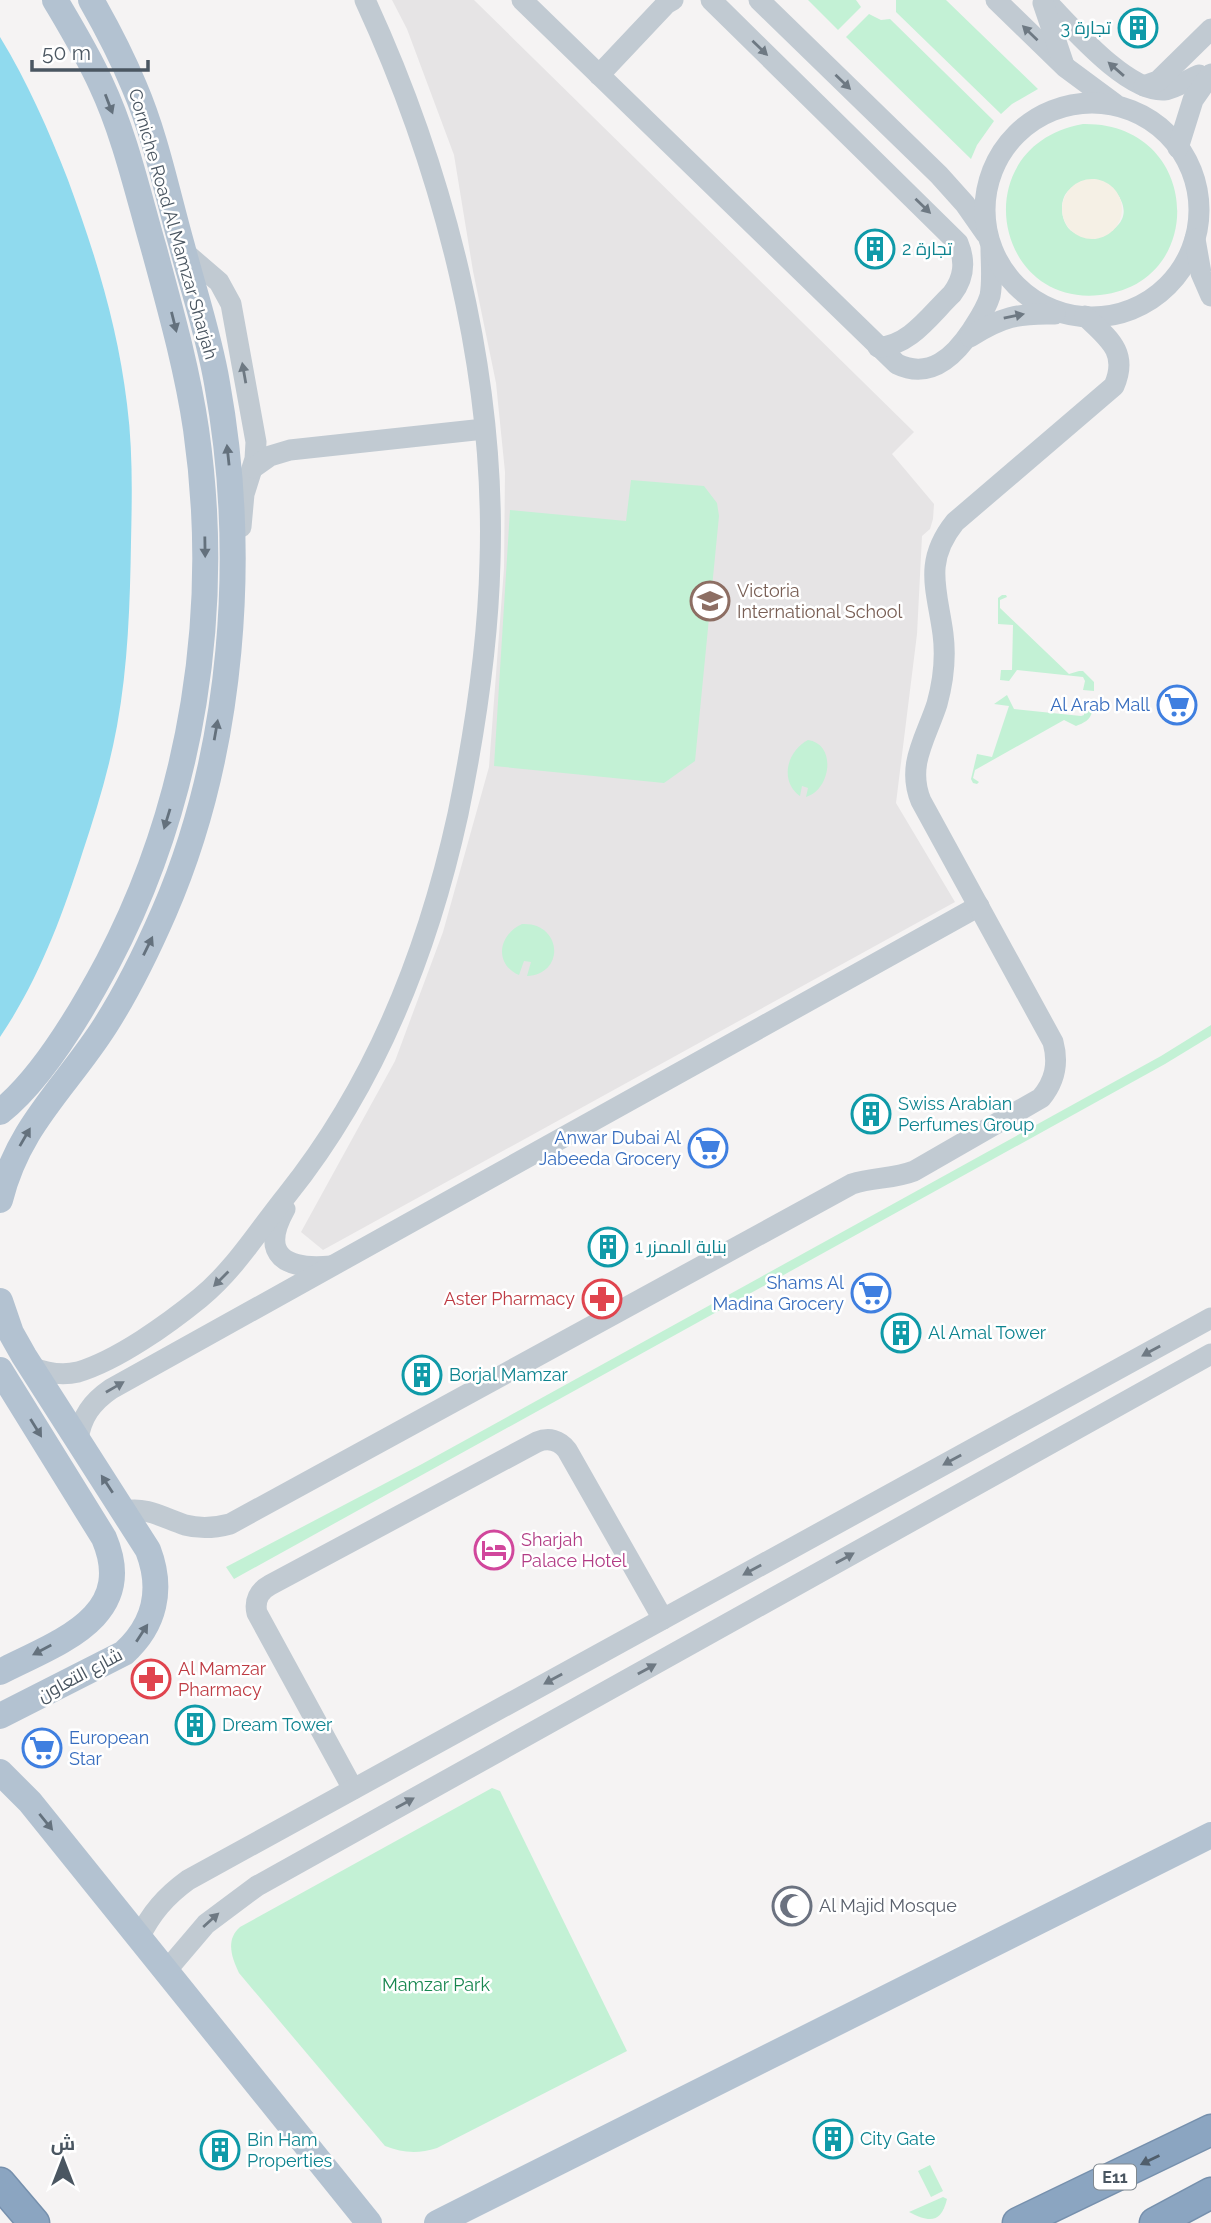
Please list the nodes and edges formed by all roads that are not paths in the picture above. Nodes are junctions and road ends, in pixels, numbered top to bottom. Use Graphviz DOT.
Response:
graph roads {
  1 [pos="55,0"];
  2 [pos="91,0"];
  3 [pos="365,0"];
  4 [pos="522,0"];
  5 [pos="711,0"];
  6 [pos="759,0"];
  7 [pos="996,0"];
  8 [pos="1043,0"];
  9 [pos="669,1"];
  10 [pos="1211,29"];
  11 [pos="1065,67"];
  12 [pos="1207,71"];
  13 [pos="599,75"];
  14 [pos="1144,86"];
  15 [pos="1123,108"];
  16 [pos="1178,148"];
  17 [pos="882,167"];
  18 [pos="947,184"];
  19 [pos="1197,192"];
  20 [pos="1211,208"];
  21 [pos="1195,239"];
  22 [pos="990,242"];
  23 [pos="183,251"];
  24 [pos="1211,296"];
  25 [pos="1077,315"];
  26 [pos="965,340"];
  27 [pos="878,346"];
  28 [pos="484,429"];
  29 [pos="255,433"];
  30 [pos="290,450"];
  31 [pos="253,468"];
  32 [pos="233,560"];
  33 [pos="979,906"];
  34 [pos="0,1112"];
  35 [pos="293,1187"];
  36 [pos="0,1202"];
  37 [pos="0,1225"];
  38 [pos="245,1253"];
  39 [pos="282,1257"];
  40 [pos="338,1265"];
  41 [pos="284,1294"];
  42 [pos="0,1301"];
  43 [pos="1211,1318"];
  44 [pos="1211,1354"];
  45 [pos="31,1367"];
  46 [pos="0,1370"];
  47 [pos="78,1440"];
  48 [pos="124,1511"];
  49 [pos="143,1541"];
  50 [pos="110,1556"];
  51 [pos="663,1619"];
  52 [pos="0,1672"];
  53 [pos="0,1716"];
  54 [pos="0,1772"];
  55 [pos="353,1789"];
  56 [pos="1211,1835"];
  57 [pos="139,1938"];
  58 [pos="166,1971"];
  59 [pos="1211,2130"];
  60 [pos="0,2183"];
  61 [pos="1211,2193"];
  62 [pos="34,2223"];
  63 [pos="369,2223"];
  64 [pos="438,2223"];
  65 [pos="1018,2223"];
  66 [pos="1155,2223"];
  1 -- 34 [label="main road, Corniche Road Al Mamzar Sharjah, one-way"];
  2 -- 23 [label="main road, Corniche Road Al Mamzar Sharjah"];
  3 -- 28 [label="street"];
  4 -- 13 [label="street"];
  5 -- 17 [label="street, one-way"];
  6 -- 18 [label="street, one-way"];
  11 -- 7 [label="street, one-way"];
  8 -- 11 [label="street"];
  14 -- 8 [label="street, one-way"];
  9 -- 13 [label="street"];
  10 -- 14 [label="street"];
  11 -- 15 [label="street"];
  12 -- 14 [label="street"];
  12 -- 15 [label="street"];
  12 -- 16 [label="street"];
  13 -- 27 [label="street"];
  15 -- 16 [label="street"];
  15 -- 22 [label="street"];
  16 -- 19 [label="street"];
  17 -- 18 [label="street"];
  17 -- 27 [label="street, one-way"];
  18 -- 22 [label="street"];
  19 -- 20 [label="street"];
  19 -- 21 [label="street"];
  21 -- 24 [label="street"];
  21 -- 25 [label="street"];
  22 -- 25 [label="street"];
  22 -- 26 [label="street"];
  29 -- 23 [label="street, one-way"];
  32 -- 23 [label="main road, Corniche Road Al Mamzar Sharjah, one-way"];
  26 -- 25 [label="street, one-way"];
  25 -- 33 [label="street"];
  26 -- 27 [label="street"];
  28 -- 30 [label="street"];
  28 -- 35 [label="street"];
  29 -- 30 [label="street"];
  29 -- 31 [label="street"];
  30 -- 31 [label="street"];
  31 -- 32 [label="street"];
  36 -- 32 [label="main road, Corniche Road Al Mamzar Sharjah, one-way"];
  33 -- 40 [label="street"];
  33 -- 48 [label="street"];
  35 -- 38 [label="street"];
  35 -- 39 [label="street"];
  36 -- 37 [label="main road, Corniche Road Al Mamzar Sharjah"];
  38 -- 39 [label="street"];
  38 -- 45 [label="street, one-way"];
  39 -- 40 [label="street"];
  39 -- 41 [label="street"];
  40 -- 41 [label="street"];
  47 -- 41 [label="street, one-way"];
  42 -- 45 [label="main road, شارع التعاون"];
  43 -- 51 [label="street, one-way"];
  58 -- 44 [label="street, one-way"];
  45 -- 47 [label="main road, شارع التعاون"];
  46 -- 50 [label="main road, one-way"];
  48 -- 47 [label="main road, شارع التعاون, one-way"];
  48 -- 49 [label="main road, شارع التعاون"];
  49 -- 50 [label="main road"];
  53 -- 49 [label="main road, شارع التعاون, one-way"];
  50 -- 52 [label="main road, one-way"];
  51 -- 55 [label="street, one-way"];
  51 -- 55 [label="street"];
  54 -- 57 [label="main road, one-way"];
  55 -- 57 [label="street"];
  56 -- 64 [label="main road"];
  57 -- 58 [label="main road"];
  58 -- 63 [label="main road"];
  59 -- 65 [label="highway, E11, one-way"];
  60 -- 62 [label="highway"];
  61 -- 66 [label="highway"];
}
